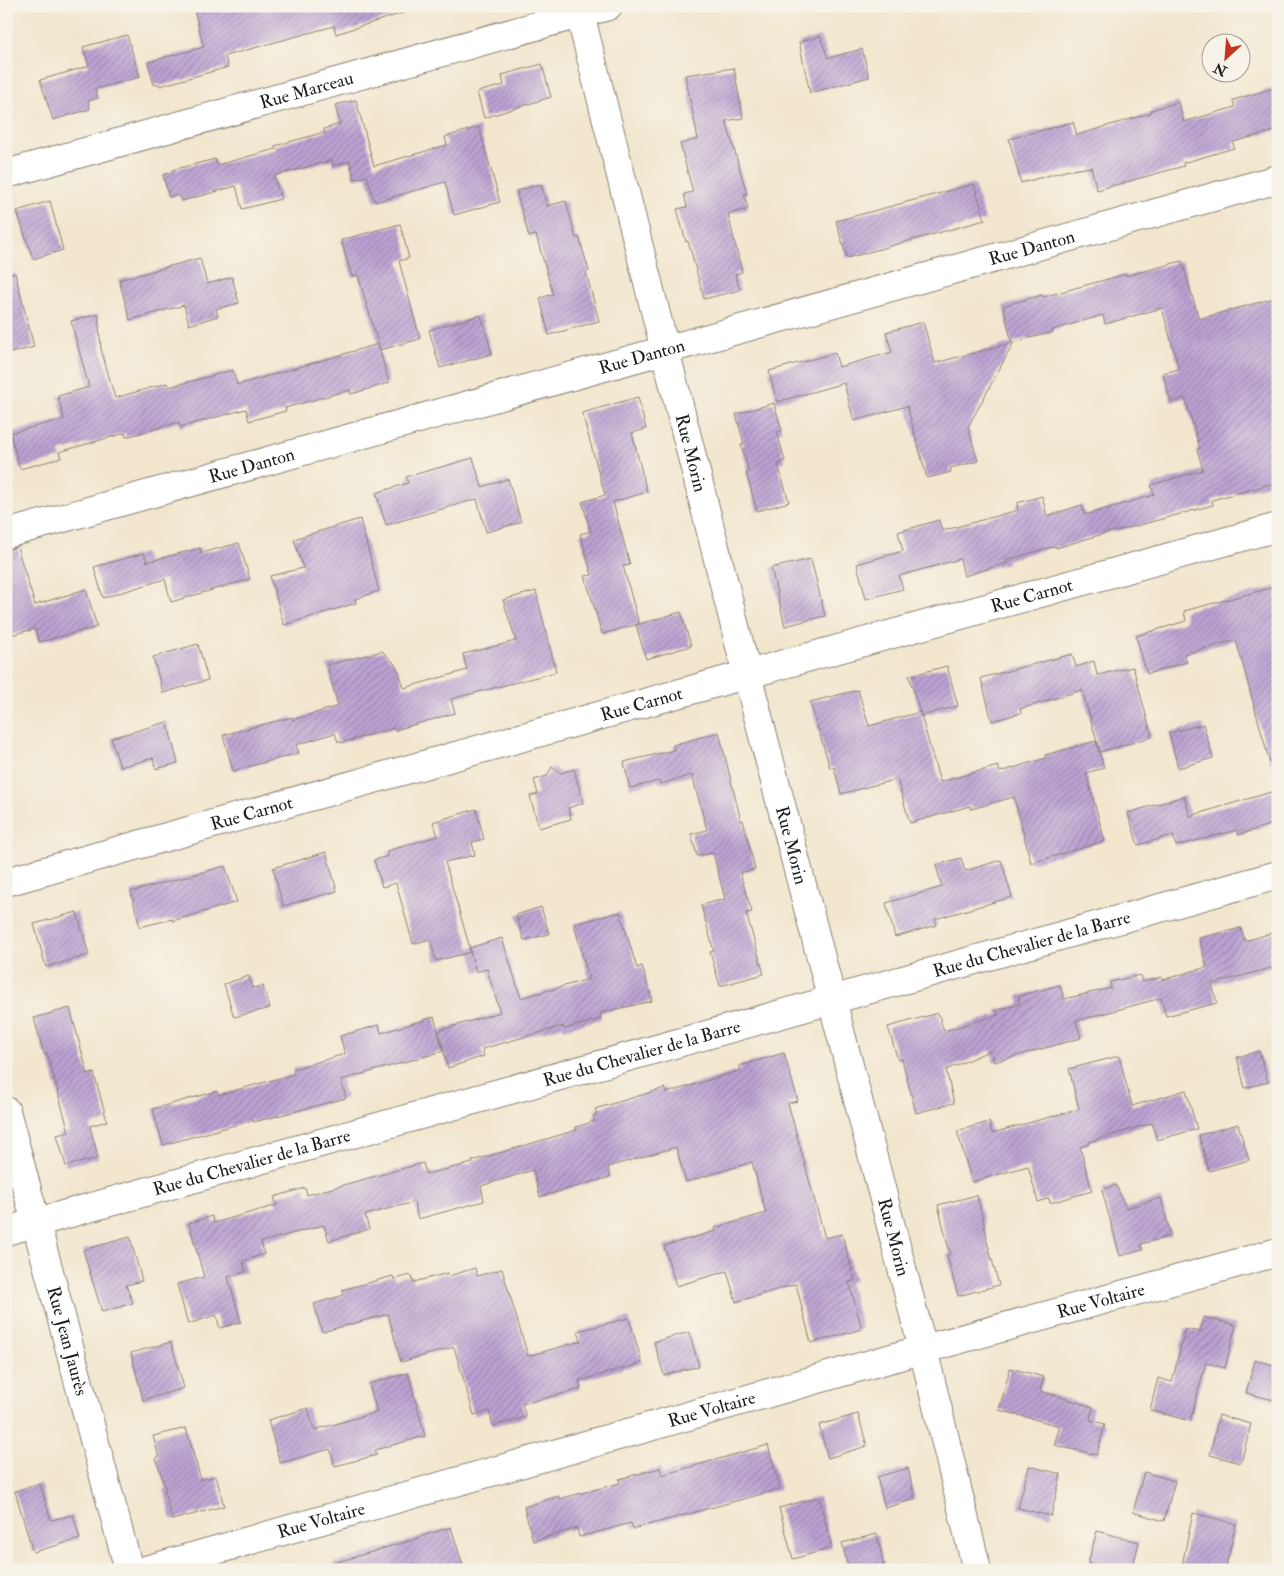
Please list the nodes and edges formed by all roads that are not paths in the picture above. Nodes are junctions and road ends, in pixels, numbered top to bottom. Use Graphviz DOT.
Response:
graph roads {
  1 [pos="608,6"];
  2 [pos="579,10"];
  3 [pos="6,174"];
  4 [pos="1278,179"];
  5 [pos="665,349"];
  6 [pos="1278,527"];
  7 [pos="6,534"];
  8 [pos="747,674"];
  9 [pos="1278,875"];
  10 [pos="6,882"];
  11 [pos="832,1000"];
  12 [pos="6,1111"];
  13 [pos="36,1223"];
  14 [pos="6,1231"];
  15 [pos="1278,1252"];
  16 [pos="923,1350"];
  17 [pos="129,1570"];
  18 [pos="146,1570"];
  19 [pos="977,1570"];
  1 -- 2 [label="street, Rue Marceau"];
  2 -- 3 [label="street, Rue Marceau"];
  2 -- 5 [label="street, Rue Morin"];
  4 -- 5 [label="street, Rue Danton"];
  5 -- 7 [label="street, Rue Danton"];
  5 -- 8 [label="street, Rue Morin"];
  6 -- 8 [label="street, Rue Carnot"];
  8 -- 10 [label="street, Rue Carnot"];
  8 -- 11 [label="street, Rue Morin"];
  9 -- 11 [label="street, Rue du Chevalier de la Barre"];
  11 -- 13 [label="street, Rue du Chevalier de la Barre"];
  11 -- 16 [label="street, Rue Morin"];
  12 -- 13 [label="street, Rue Jean Jaurès"];
  13 -- 14 [label="street, Rue du Chevalier de la Barre"];
  13 -- 17 [label="street, Rue Jean Jaurès"];
  15 -- 16 [label="street, Rue Voltaire"];
  16 -- 18 [label="street, Rue Voltaire"];
  16 -- 19 [label="street, Rue Morin"];
}
